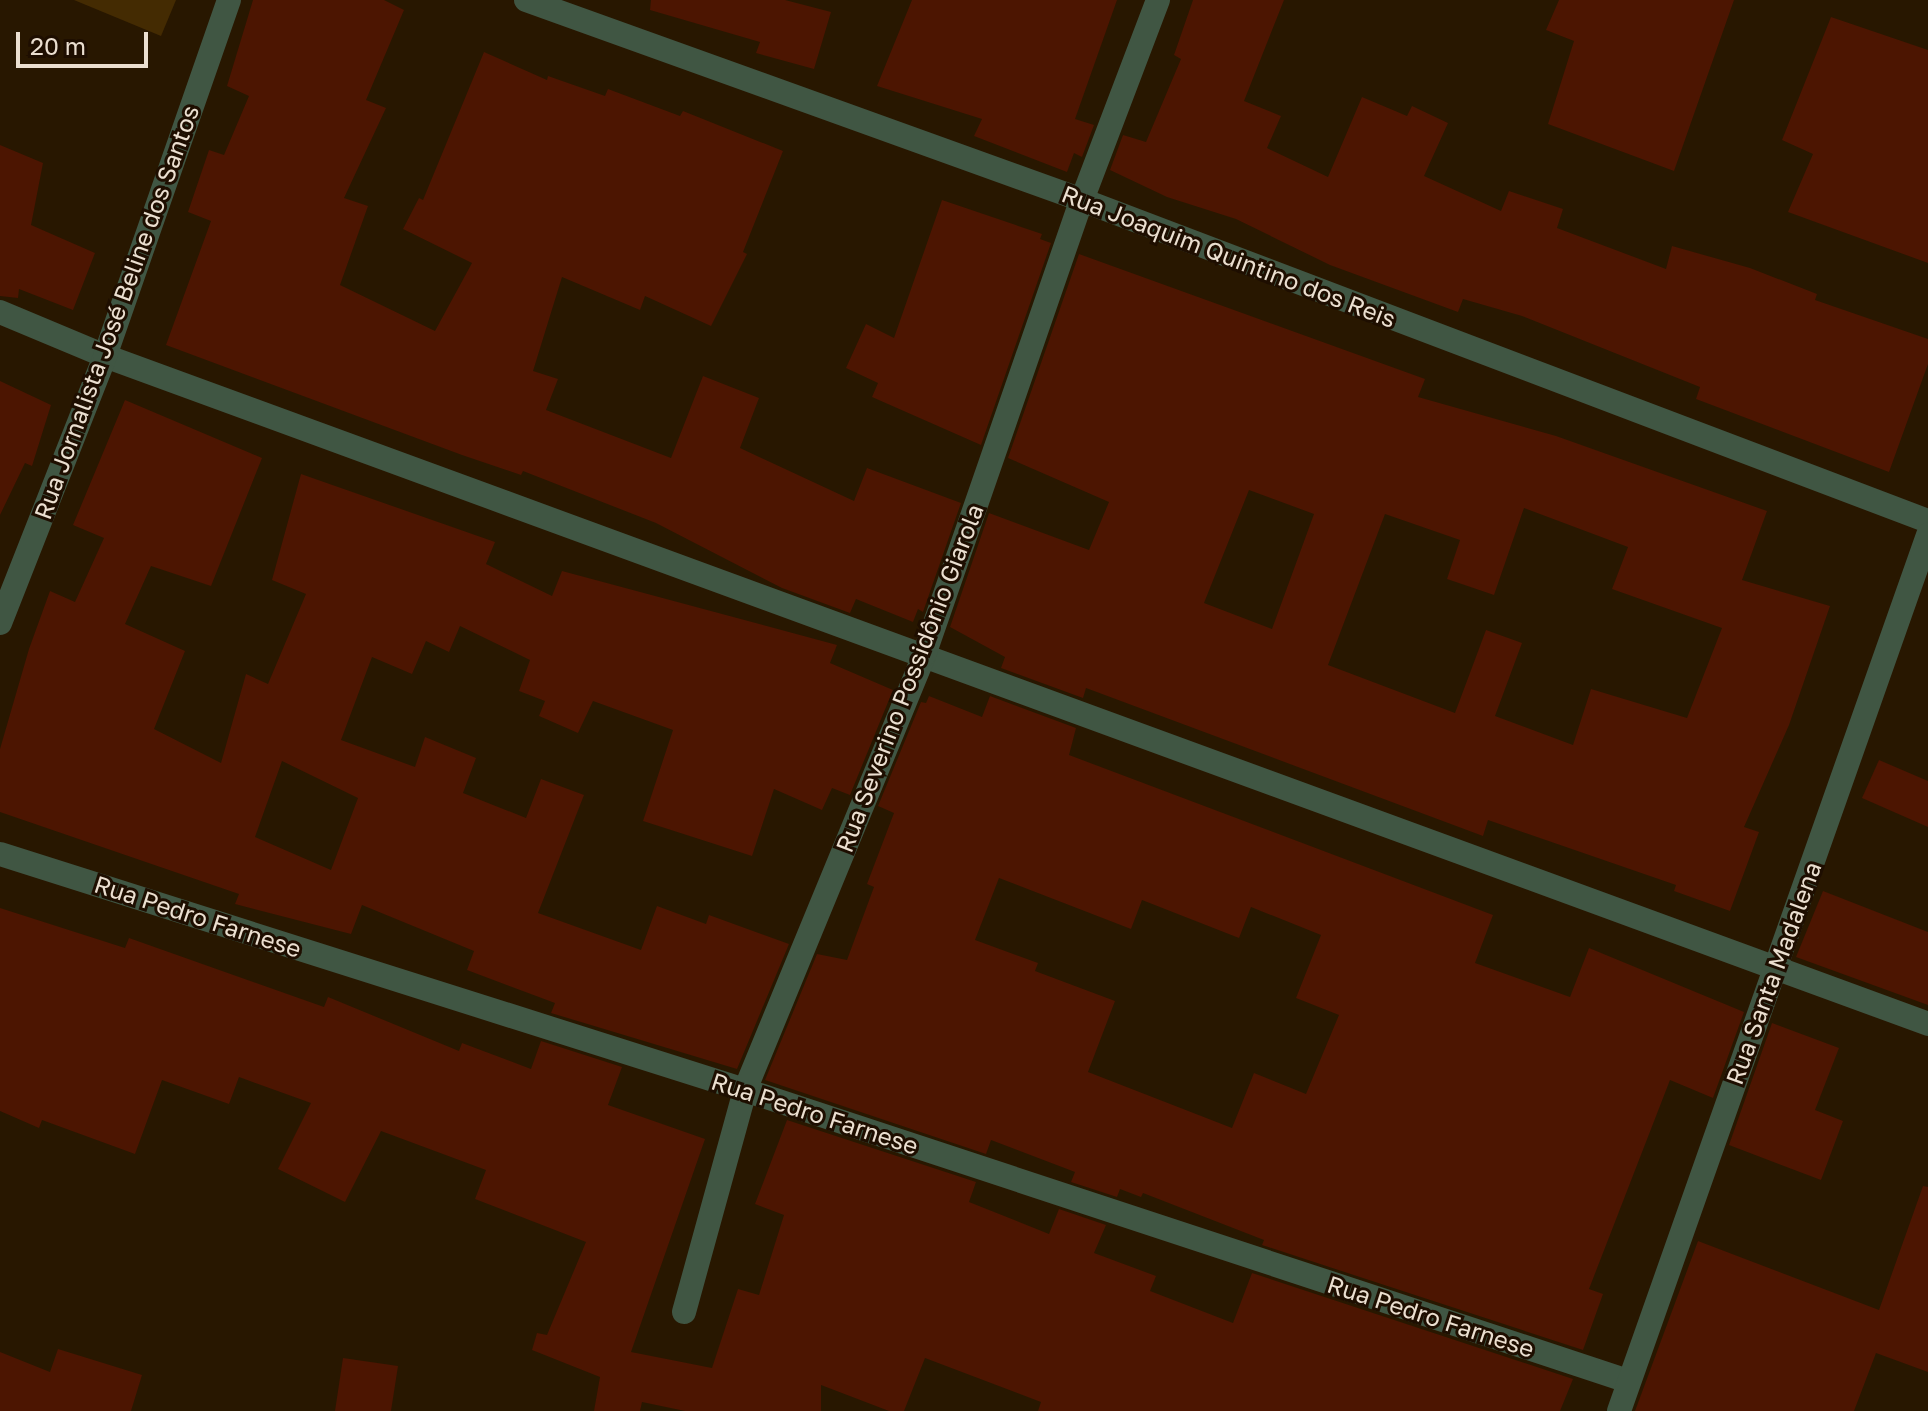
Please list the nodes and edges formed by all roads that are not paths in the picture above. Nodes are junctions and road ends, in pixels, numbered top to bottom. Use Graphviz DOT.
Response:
graph roads {
  1 [pos="229,0"];
  2 [pos="526,0"];
  3 [pos="1158,0"];
  4 [pos="1082,200"];
  5 [pos="0,312"];
  6 [pos="105,356"];
  7 [pos="1928,521"];
  8 [pos="1928,535"];
  9 [pos="0,623"];
  10 [pos="924,655"];
  11 [pos="0,854"];
  12 [pos="1775,967"];
  13 [pos="1928,1024"];
  14 [pos="745,1090"];
  15 [pos="684,1312"];
  16 [pos="1628,1381"];
  17 [pos="1619,1411"];
  1 -- 6 [label="street, Rua Jornalista José Beline dos Santos"];
  2 -- 4 [label="street, Rua Joaquim Quintino dos Reis"];
  3 -- 4 [label="street, Rua Severino Possidônio Giarola"];
  4 -- 7 [label="street, Rua Joaquim Quintino dos Reis"];
  4 -- 10 [label="street, Rua Severino Possidônio Giarola"];
  5 -- 6 [label="street"];
  6 -- 9 [label="street, Rua Jornalista José Beline dos Santos"];
  6 -- 10 [label="street"];
  8 -- 12 [label="street, Rua Santa Madalena"];
  10 -- 12 [label="street"];
  10 -- 14 [label="street, Rua Severino Possidônio Giarola"];
  11 -- 14 [label="street, Rua Pedro Farnese"];
  12 -- 13 [label="street"];
  12 -- 16 [label="street, Rua Santa Madalena"];
  14 -- 15 [label="street, Rua Severino Possidônio Giarola"];
  14 -- 16 [label="street, Rua Pedro Farnese"];
  16 -- 17 [label="street, Rua Santa Madalena"];
}
